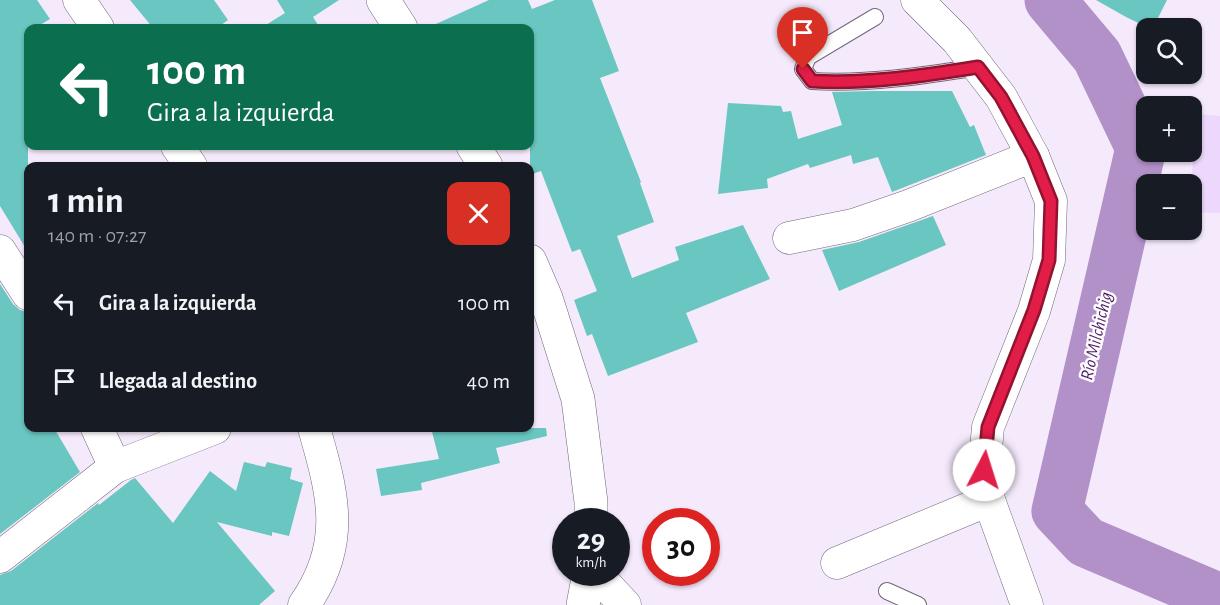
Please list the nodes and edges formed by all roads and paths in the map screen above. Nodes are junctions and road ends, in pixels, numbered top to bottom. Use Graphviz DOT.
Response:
graph roads {
  1 [pos="79,0"];
  2 [pos="383,0"];
  3 [pos="917,0"];
  4 [pos="875,17"];
  5 [pos="95,24"];
  6 [pos="398,24"];
  7 [pos="978,67"];
  8 [pos="1033,156"];
  9 [pos="789,238"];
  10 [pos="0,251"];
  11 [pos="534,281"];
  12 [pos="24,288"];
  13 [pos="538,301"];
  14 [pos="99,432"];
  15 [pos="205,432"];
  16 [pos="315,432"];
  17 [pos="116,466"];
  18 [pos="989,500"];
  19 [pos="591,508"];
  20 [pos="0,557"];
  21 [pos="837,563"];
  22 [pos="587,586"];
  23 [pos="607,586"];
  24 [pos="887,591"];
  25 [pos="303,605"];
  26 [pos="583,605"];
  27 [pos="625,605"];
  28 [pos="918,605"];
  29 [pos="1027,605"];
  1 -- 5 [label="street"];
  2 -- 6 [label="street"];
  3 -- 7 [label="street"];
  4 -- 7 [label="lane"];
  7 -- 8 [label="street"];
  8 -- 9 [label="street"];
  8 -- 18 [label="street"];
  10 -- 12 [label="street"];
  11 -- 13 [label="street"];
  13 -- 19 [label="street"];
  14 -- 17 [label="street"];
  15 -- 17 [label="street"];
  16 -- 25 [label="street"];
  17 -- 20 [label="street"];
  18 -- 21 [label="street"];
  18 -- 29 [label="street"];
  22 -- 26 [label="street"];
  23 -- 27 [label="street"];
  24 -- 28 [label="lane"];
}
